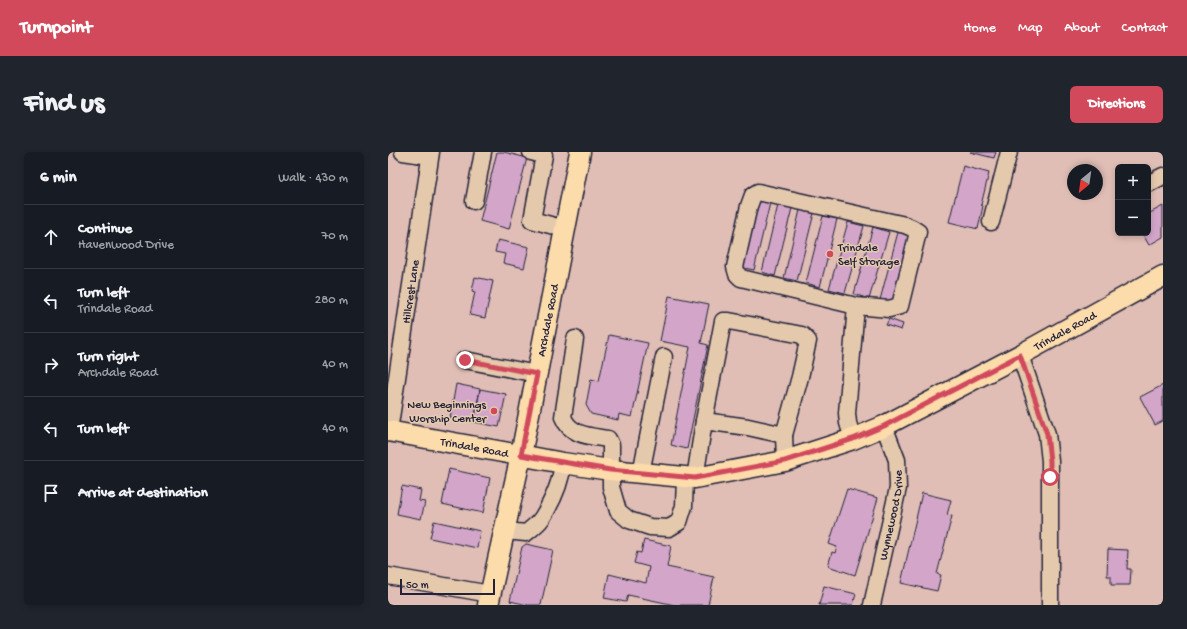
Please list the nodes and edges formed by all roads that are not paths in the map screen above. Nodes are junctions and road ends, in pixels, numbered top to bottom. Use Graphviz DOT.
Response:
graph roads {
  1 [pos="403,152"];
  2 [pos="483,152"];
  3 [pos="532,152"];
  4 [pos="580,152"];
  5 [pos="1009,152"];
  6 [pos="430,154"];
  7 [pos="1163,176"];
  8 [pos="1151,182"];
  9 [pos="474,201"];
  10 [pos="991,222"];
  11 [pos="565,228"];
  12 [pos="1163,276"];
  13 [pos="856,306"];
  14 [pos="575,339"];
  15 [pos="1020,355"];
  16 [pos="664,357"];
  17 [pos="465,360"];
  18 [pos="537,374"];
  19 [pos="704,421"];
  20 [pos="884,426"];
  21 [pos="389,431"];
  22 [pos="784,435"];
  23 [pos="853,439"];
  24 [pos="521,455"];
  25 [pos="785,461"];
  26 [pos="563,463"];
  27 [pos="610,470"];
  28 [pos="641,473"];
  29 [pos="690,478"];
  30 [pos="504,531"];
  31 [pos="388,576"];
  32 [pos="489,600"];
  33 [pos="872,605"];
  34 [pos="1050,605"];
  1 -- 6 [label="street"];
  2 -- 9 [label="street"];
  3 -- 11 [label="street"];
  4 -- 11 [label="main road, Archdale Road"];
  5 -- 10 [label="street"];
  6 -- 21 [label="street, Hillcrest Lane"];
  7 -- 8 [label="street"];
  11 -- 18 [label="main road, Archdale Road"];
  12 -- 15 [label="main road, Trindale Road"];
  13 -- 13 [label="street"];
  13 -- 23 [label="street"];
  14 -- 27 [label="street"];
  15 -- 20 [label="main road, Trindale Road"];
  15 -- 34 [label="street"];
  16 -- 28 [label="street"];
  17 -- 18 [label="street"];
  18 -- 24 [label="main road, Archdale Road"];
  19 -- 22 [label="street"];
  19 -- 22 [label="street"];
  19 -- 29 [label="street"];
  20 -- 23 [label="main road, Trindale Road"];
  20 -- 33 [label="street, Wynnewood Drive"];
  21 -- 24 [label="main road, Trindale Road"];
  22 -- 25 [label="street"];
  23 -- 25 [label="main road, Trindale Road"];
  24 -- 26 [label="main road, Trindale Road"];
  24 -- 30 [label="main road, Archdale Road"];
  25 -- 29 [label="main road, Trindale Road"];
  26 -- 27 [label="main road, Trindale Road"];
  26 -- 30 [label="street"];
  27 -- 28 [label="main road, Trindale Road"];
  27 -- 29 [label="street"];
  28 -- 29 [label="main road, Trindale Road"];
  30 -- 32 [label="main road, Archdale Road"];
  31 -- 32 [label="street"];
}
